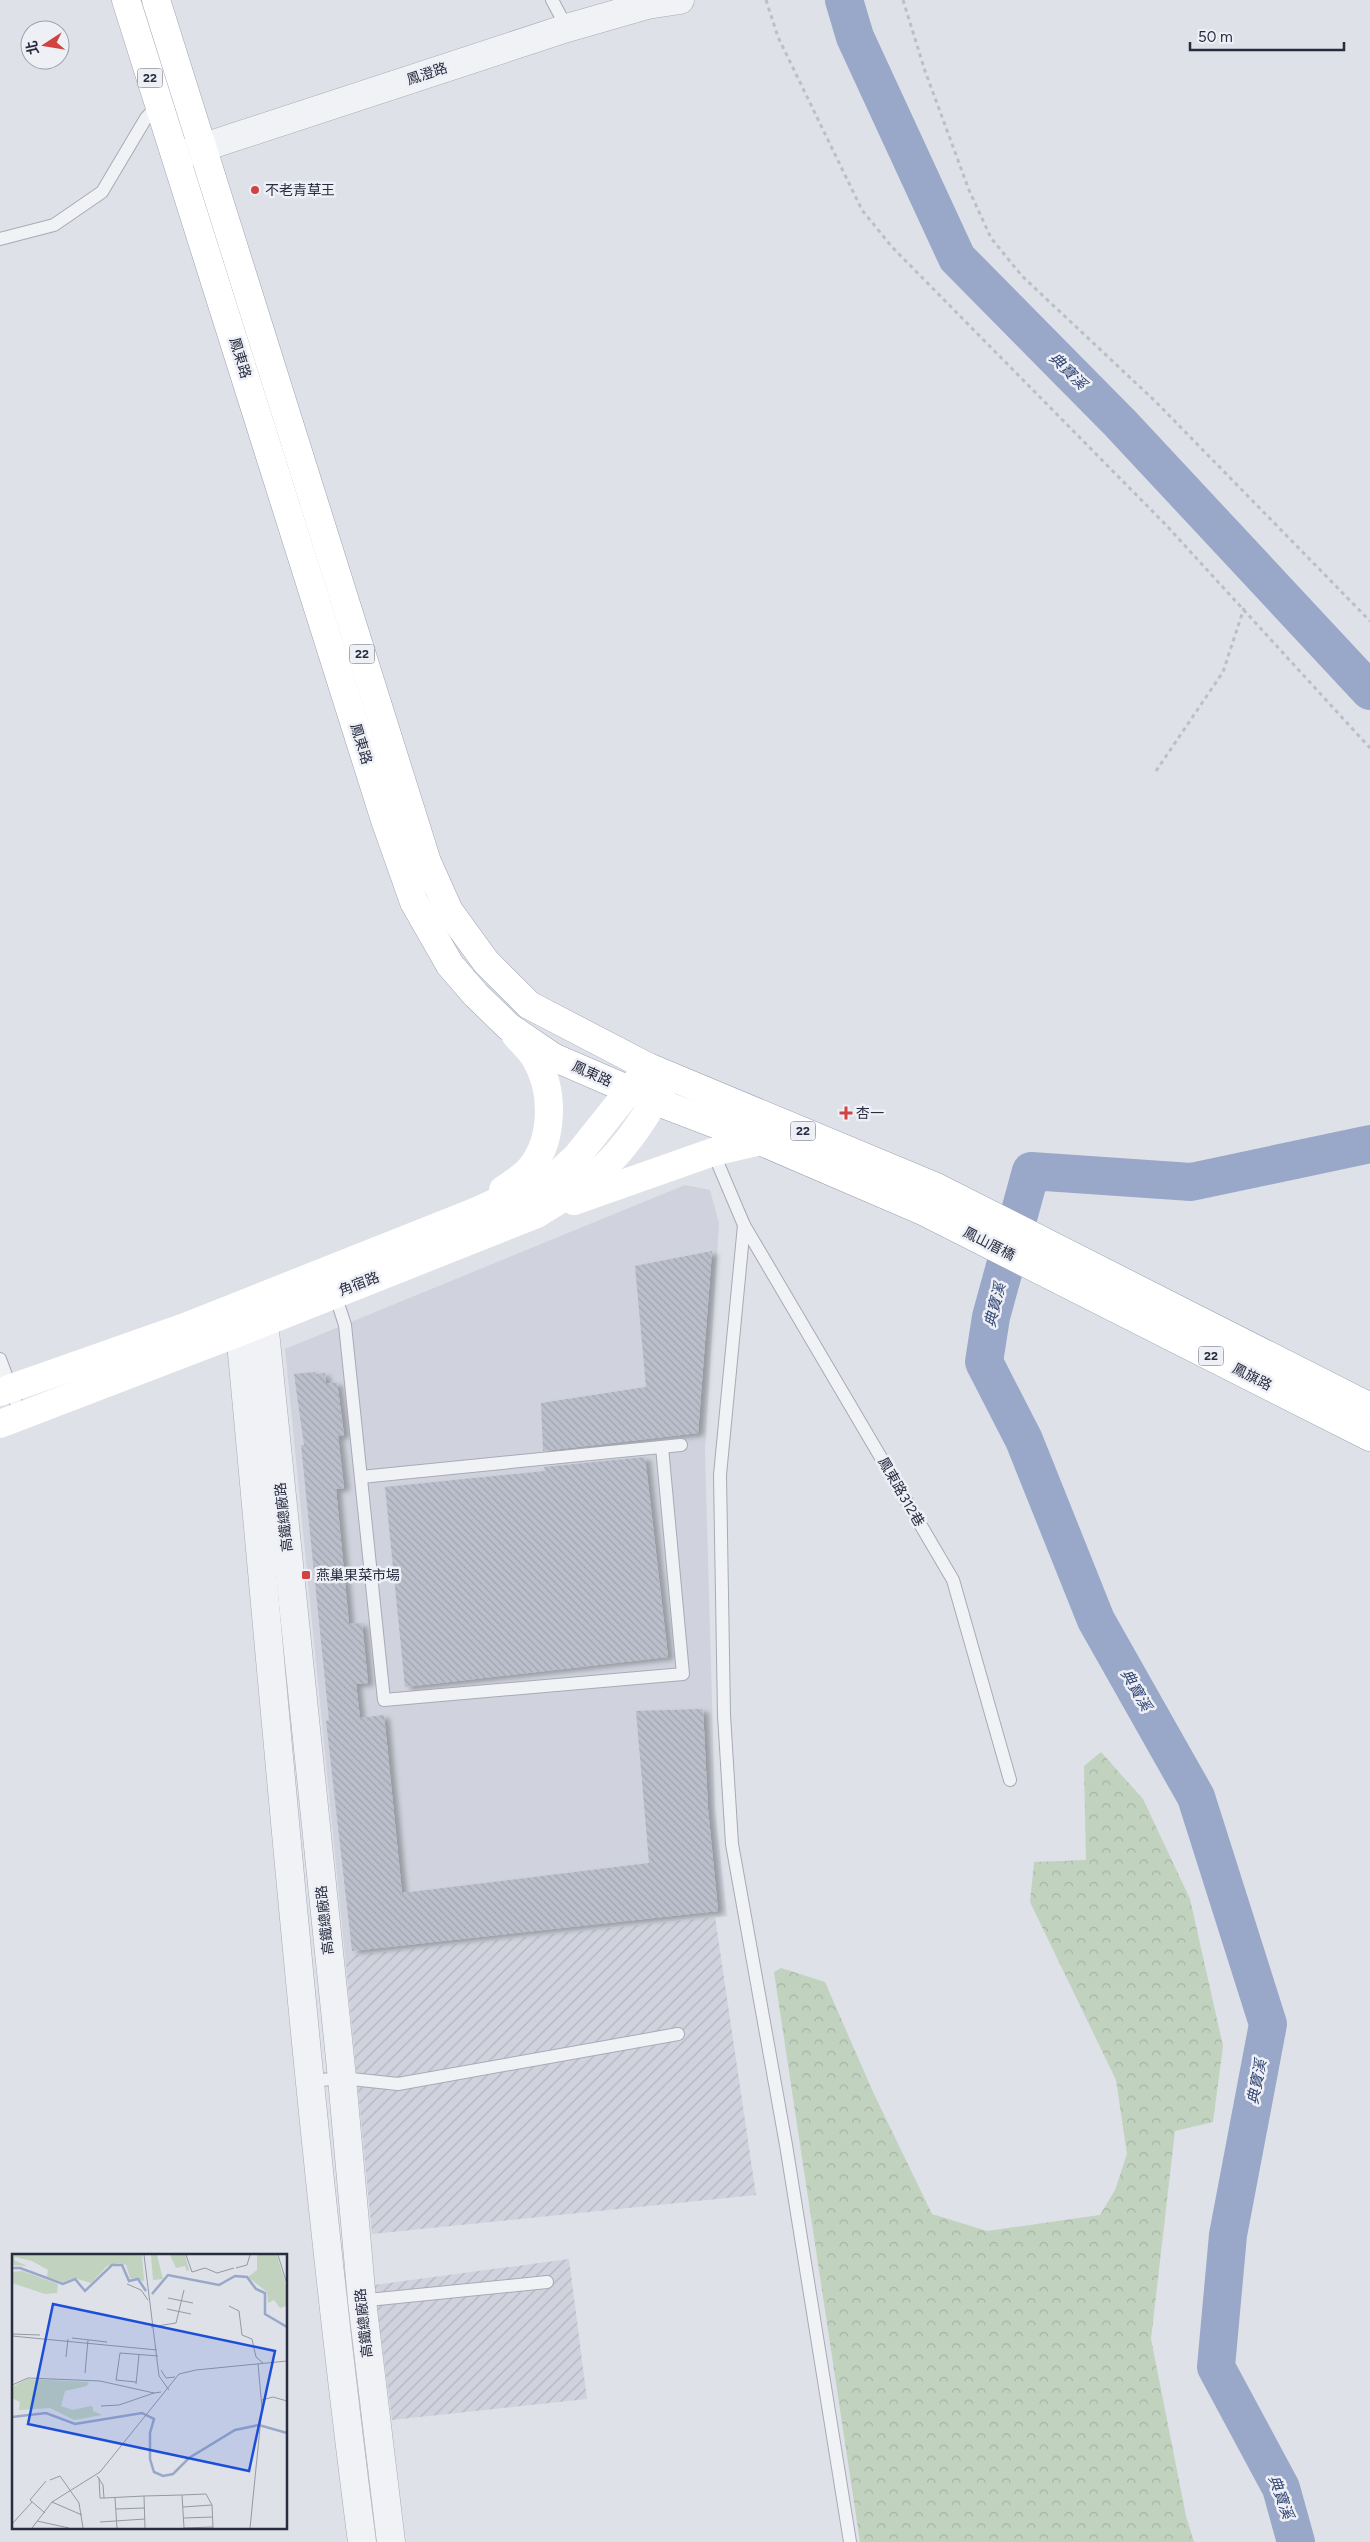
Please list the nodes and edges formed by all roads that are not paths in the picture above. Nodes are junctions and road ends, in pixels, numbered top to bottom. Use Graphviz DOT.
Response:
graph roads {
  1 [pos="126,0"];
  2 [pos="156,0"];
  3 [pos="552,0"];
  4 [pos="680,0"];
  5 [pos="566,28"];
  6 [pos="158,104"];
  7 [pos="202,148"];
  8 [pos="176,156"];
  9 [pos="0,239"];
  10 [pos="509,1027"];
  11 [pos="659,1071"];
  12 [pos="630,1090"];
  13 [pos="655,1101"];
  14 [pos="760,1141"];
  15 [pos="713,1152"];
  16 [pos="936,1187"];
  17 [pos="925,1212"];
  18 [pos="472,1213"];
  19 [pos="537,1214"];
  20 [pos="744,1225"];
  21 [pos="1057,1264"];
  22 [pos="331,1282"];
  23 [pos="1113,1292"];
  24 [pos="248,1315"];
  25 [pos="0,1359"];
  26 [pos="6,1390"];
  27 [pos="1370,1407"];
  28 [pos="11,1420"];
  29 [pos="1370,1437"];
  30 [pos="680,1445"];
  31 [pos="662,1447"];
  32 [pos="361,1477"];
  33 [pos="1010,1780"];
  34 [pos="678,2034"];
  35 [pos="342,2078"];
  36 [pos="311,2081"];
  37 [pos="547,2282"];
  38 [pos="362,2301"];
  39 [pos="334,2304"];
  40 [pos="362,2542"];
  41 [pos="391,2542"];
  42 [pos="850,2542"];
  1 -- 6 [label="main road, 鳳東路 / 22"];
  2 -- 7 [label="main road, 鳳東路 / 22"];
  3 -- 5 [label="lane"];
  4 -- 5 [label="street, 鳳澄路"];
  5 -- 7 [label="street, 鳳澄路"];
  6 -- 8 [label="main road, 鳳東路 / 22"];
  6 -- 9 [label="lane"];
  7 -- 8 [label="street, 鳳澄路"];
  7 -- 11 [label="main road, 鳳東路 / 22"];
  8 -- 10 [label="main road, 鳳東路 / 22"];
  10 -- 12 [label="main road, 鳳東路 / 22"];
  10 -- 18 [label="main road"];
  11 -- 12 [label="main road, 角宿路"];
  11 -- 13 [label="main road, 角宿路"];
  11 -- 16 [label="main road, 鳳東路 / 22"];
  12 -- 13 [label="main road, 鳳東路 / 22"];
  12 -- 18 [label="main road, 角宿路"];
  13 -- 14 [label="main road, 鳳東路 / 22"];
  13 -- 19 [label="main road, 角宿路"];
  14 -- 15 [label="main road"];
  14 -- 17 [label="main road, 鳳東路 / 22"];
  15 -- 19 [label="main road"];
  15 -- 20 [label="lane, 鳳東路312巷"];
  16 -- 21 [label="main road, 鳳山厝橋 / 22"];
  17 -- 21 [label="main road, 鳳山厝橋 / 22"];
  18 -- 22 [label="main road, 角宿路"];
  19 -- 22 [label="main road, 角宿路"];
  20 -- 33 [label="lane, 鳳東路312巷"];
  20 -- 42 [label="lane"];
  21 -- 23 [label="main road, 鳳旗路 / 22"];
  22 -- 24 [label="main road, 角宿路"];
  22 -- 32 [label="lane"];
  23 -- 27 [label="main road, 鳳旗路 / 22"];
  23 -- 29 [label="main road, 鳳旗路 / 22"];
  24 -- 26 [label="main road, 角宿路"];
  24 -- 28 [label="main road, 角宿路"];
  24 -- 35 [label="street, 高鐵總廠路"];
  24 -- 36 [label="street, 高鐵總廠路"];
  25 -- 26 [label="lane"];
  26 -- 28 [label="lane"];
  30 -- 31 [label="lane"];
  31 -- 32 [label="lane"];
  31 -- 32 [label="lane"];
  34 -- 35 [label="lane"];
  35 -- 36 [label="lane"];
  35 -- 38 [label="street, 高鐵總廠路"];
  36 -- 39 [label="street, 高鐵總廠路"];
  37 -- 38 [label="lane"];
  38 -- 39 [label="lane"];
  38 -- 41 [label="street, 高鐵總廠路"];
  39 -- 40 [label="street, 高鐵總廠路"];
}
